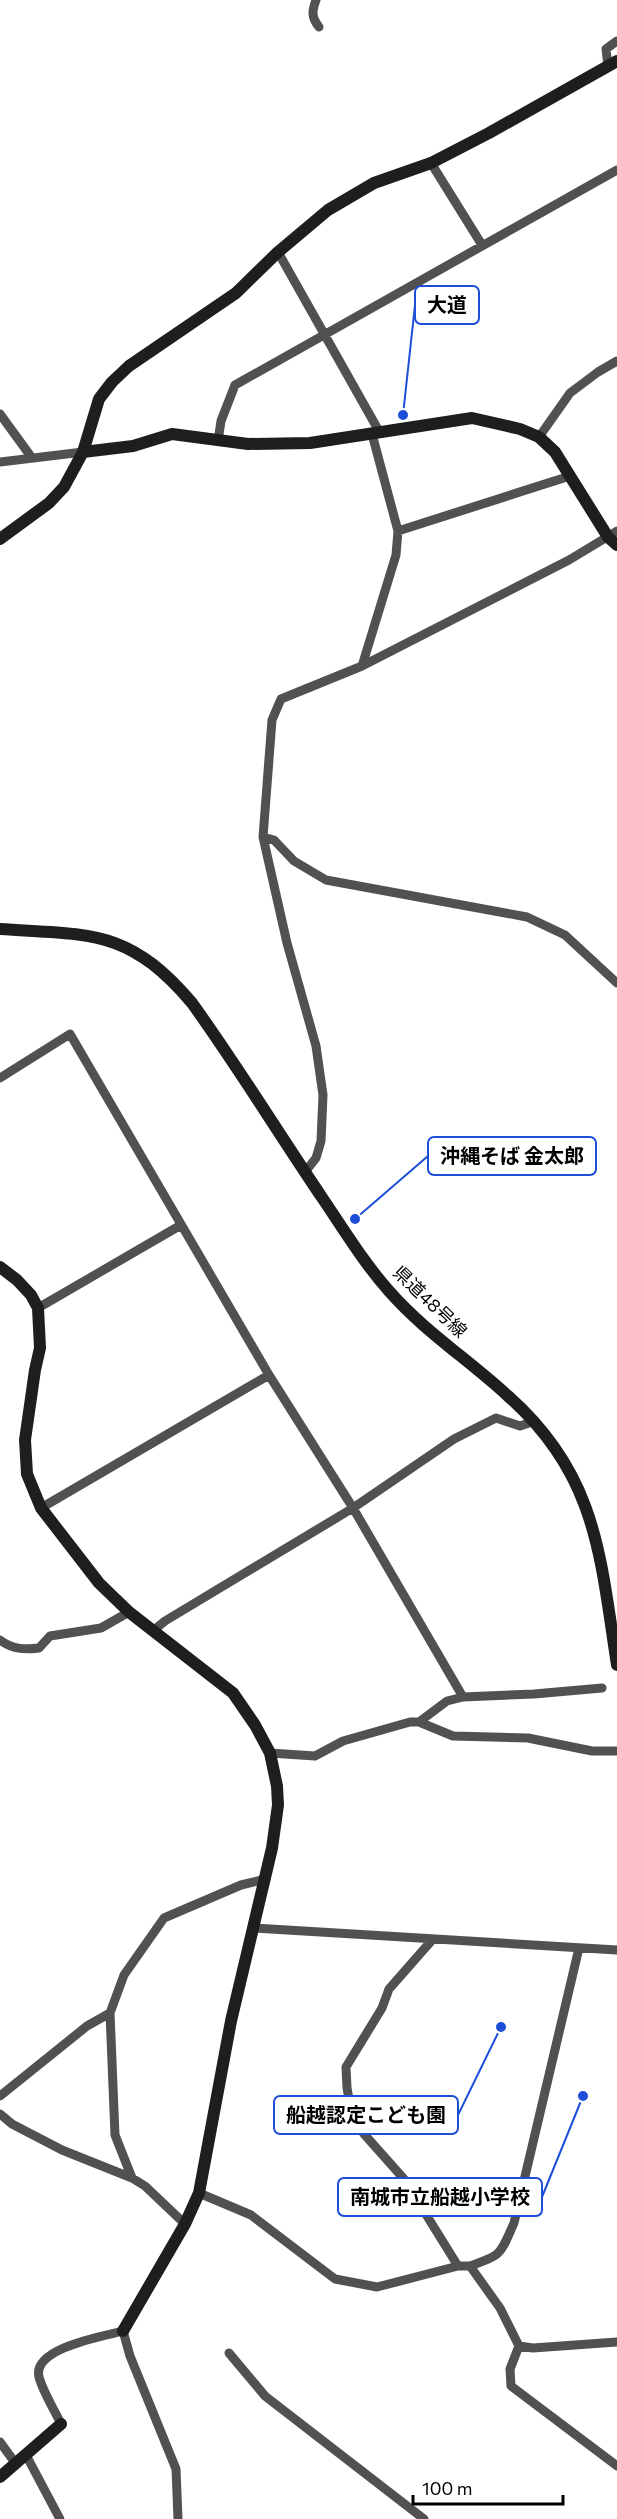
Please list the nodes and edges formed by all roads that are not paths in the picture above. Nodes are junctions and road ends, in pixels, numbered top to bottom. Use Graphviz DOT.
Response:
graph roads {
  1 [pos="316,0"];
  2 [pos="319,27"];
  3 [pos="617,41"];
  4 [pos="612,63"];
  5 [pos="431,163"];
  6 [pos="617,170"];
  7 [pos="482,245"];
  8 [pos="278,252"];
  9 [pos="326,334"];
  10 [pos="617,361"];
  11 [pos="0,414"];
  12 [pos="376,433"];
  13 [pos="539,437"];
  14 [pos="218,441"];
  15 [pos="83,452"];
  16 [pos="32,458"];
  17 [pos="0,462"];
  18 [pos="570,476"];
  19 [pos="398,531"];
  20 [pos="614,538"];
  21 [pos="0,539"];
  22 [pos="362,666"];
  23 [pos="263,837"];
  24 [pos="0,929"];
  25 [pos="617,983"];
  26 [pos="0,1077"];
  27 [pos="305,1172"];
  28 [pos="181,1225"];
  29 [pos="0,1267"];
  30 [pos="38,1308"];
  31 [pos="269,1375"];
  32 [pos="535,1421"];
  33 [pos="41,1508"];
  34 [pos="353,1508"];
  35 [pos="129,1612"];
  36 [pos="154,1630"];
  37 [pos="0,1640"];
  38 [pos="617,1665"];
  39 [pos="602,1688"];
  40 [pos="463,1697"];
  41 [pos="420,1722"];
  42 [pos="617,1751"];
  43 [pos="270,1753"];
  44 [pos="266,1879"];
  45 [pos="254,1928"];
  46 [pos="434,1939"];
  47 [pos="579,1948"];
  48 [pos="617,1950"];
  49 [pos="110,2013"];
  50 [pos="0,2096"];
  51 [pos="0,2114"];
  52 [pos="132,2178"];
  53 [pos="200,2193"];
  54 [pos="185,2224"];
  55 [pos="458,2266"];
  56 [pos="470,2266"];
  57 [pos="123,2331"];
  58 [pos="617,2342"];
  59 [pos="519,2346"];
  60 [pos="229,2353"];
  61 [pos="61,2424"];
  62 [pos="0,2442"];
  63 [pos="26,2455"];
  64 [pos="16,2463"];
  65 [pos="617,2466"];
  66 [pos="0,2477"];
  67 [pos="60,2519"];
  68 [pos="177,2519"];
  69 [pos="424,2519"];
  1 -- 2 [label="street"];
  3 -- 4 [label="street"];
  4 -- 5 [label="street"];
  5 -- 7 [label="street"];
  5 -- 8 [label="street"];
  6 -- 7 [label="street"];
  7 -- 9 [label="street"];
  8 -- 9 [label="street"];
  8 -- 15 [label="street"];
  9 -- 12 [label="street"];
  9 -- 14 [label="street"];
  10 -- 13 [label="street"];
  11 -- 16 [label="street"];
  12 -- 13 [label="street"];
  12 -- 14 [label="street"];
  12 -- 19 [label="street"];
  13 -- 18 [label="street"];
  14 -- 15 [label="street"];
  15 -- 16 [label="street"];
  15 -- 21 [label="street"];
  16 -- 17 [label="street"];
  18 -- 19 [label="street"];
  18 -- 20 [label="street"];
  19 -- 22 [label="street"];
  20 -- 22 [label="street"];
  22 -- 23 [label="street"];
  23 -- 25 [label="street"];
  23 -- 27 [label="street"];
  24 -- 27 [label="street, 県道48号線"];
  26 -- 28 [label="street"];
  27 -- 32 [label="street, 県道48号線"];
  28 -- 30 [label="street"];
  28 -- 31 [label="street"];
  29 -- 30 [label="street"];
  30 -- 33 [label="street"];
  31 -- 33 [label="street"];
  31 -- 34 [label="street"];
  32 -- 34 [label="street"];
  32 -- 38 [label="street, 県道48号線"];
  33 -- 35 [label="street"];
  34 -- 36 [label="street"];
  34 -- 40 [label="street"];
  35 -- 36 [label="street"];
  35 -- 37 [label="street"];
  36 -- 43 [label="street"];
  39 -- 40 [label="street"];
  40 -- 41 [label="street"];
  41 -- 42 [label="street"];
  41 -- 43 [label="street"];
  43 -- 44 [label="street"];
  44 -- 45 [label="street"];
  44 -- 49 [label="street"];
  45 -- 46 [label="street"];
  45 -- 53 [label="street"];
  46 -- 47 [label="street"];
  46 -- 55 [label="street"];
  47 -- 48 [label="street"];
  47 -- 56 [label="street"];
  49 -- 50 [label="street"];
  49 -- 52 [label="street"];
  51 -- 52 [label="street"];
  52 -- 54 [label="street"];
  53 -- 54 [label="street"];
  53 -- 55 [label="street"];
  54 -- 57 [label="street"];
  55 -- 56 [label="street"];
  56 -- 59 [label="street"];
  57 -- 61 [label="street"];
  57 -- 68 [label="street"];
  58 -- 59 [label="street"];
  59 -- 65 [label="street"];
  60 -- 69 [label="street"];
  61 -- 63 [label="street"];
  62 -- 64 [label="street"];
  63 -- 64 [label="street"];
  63 -- 67 [label="street"];
  64 -- 66 [label="street"];
}
